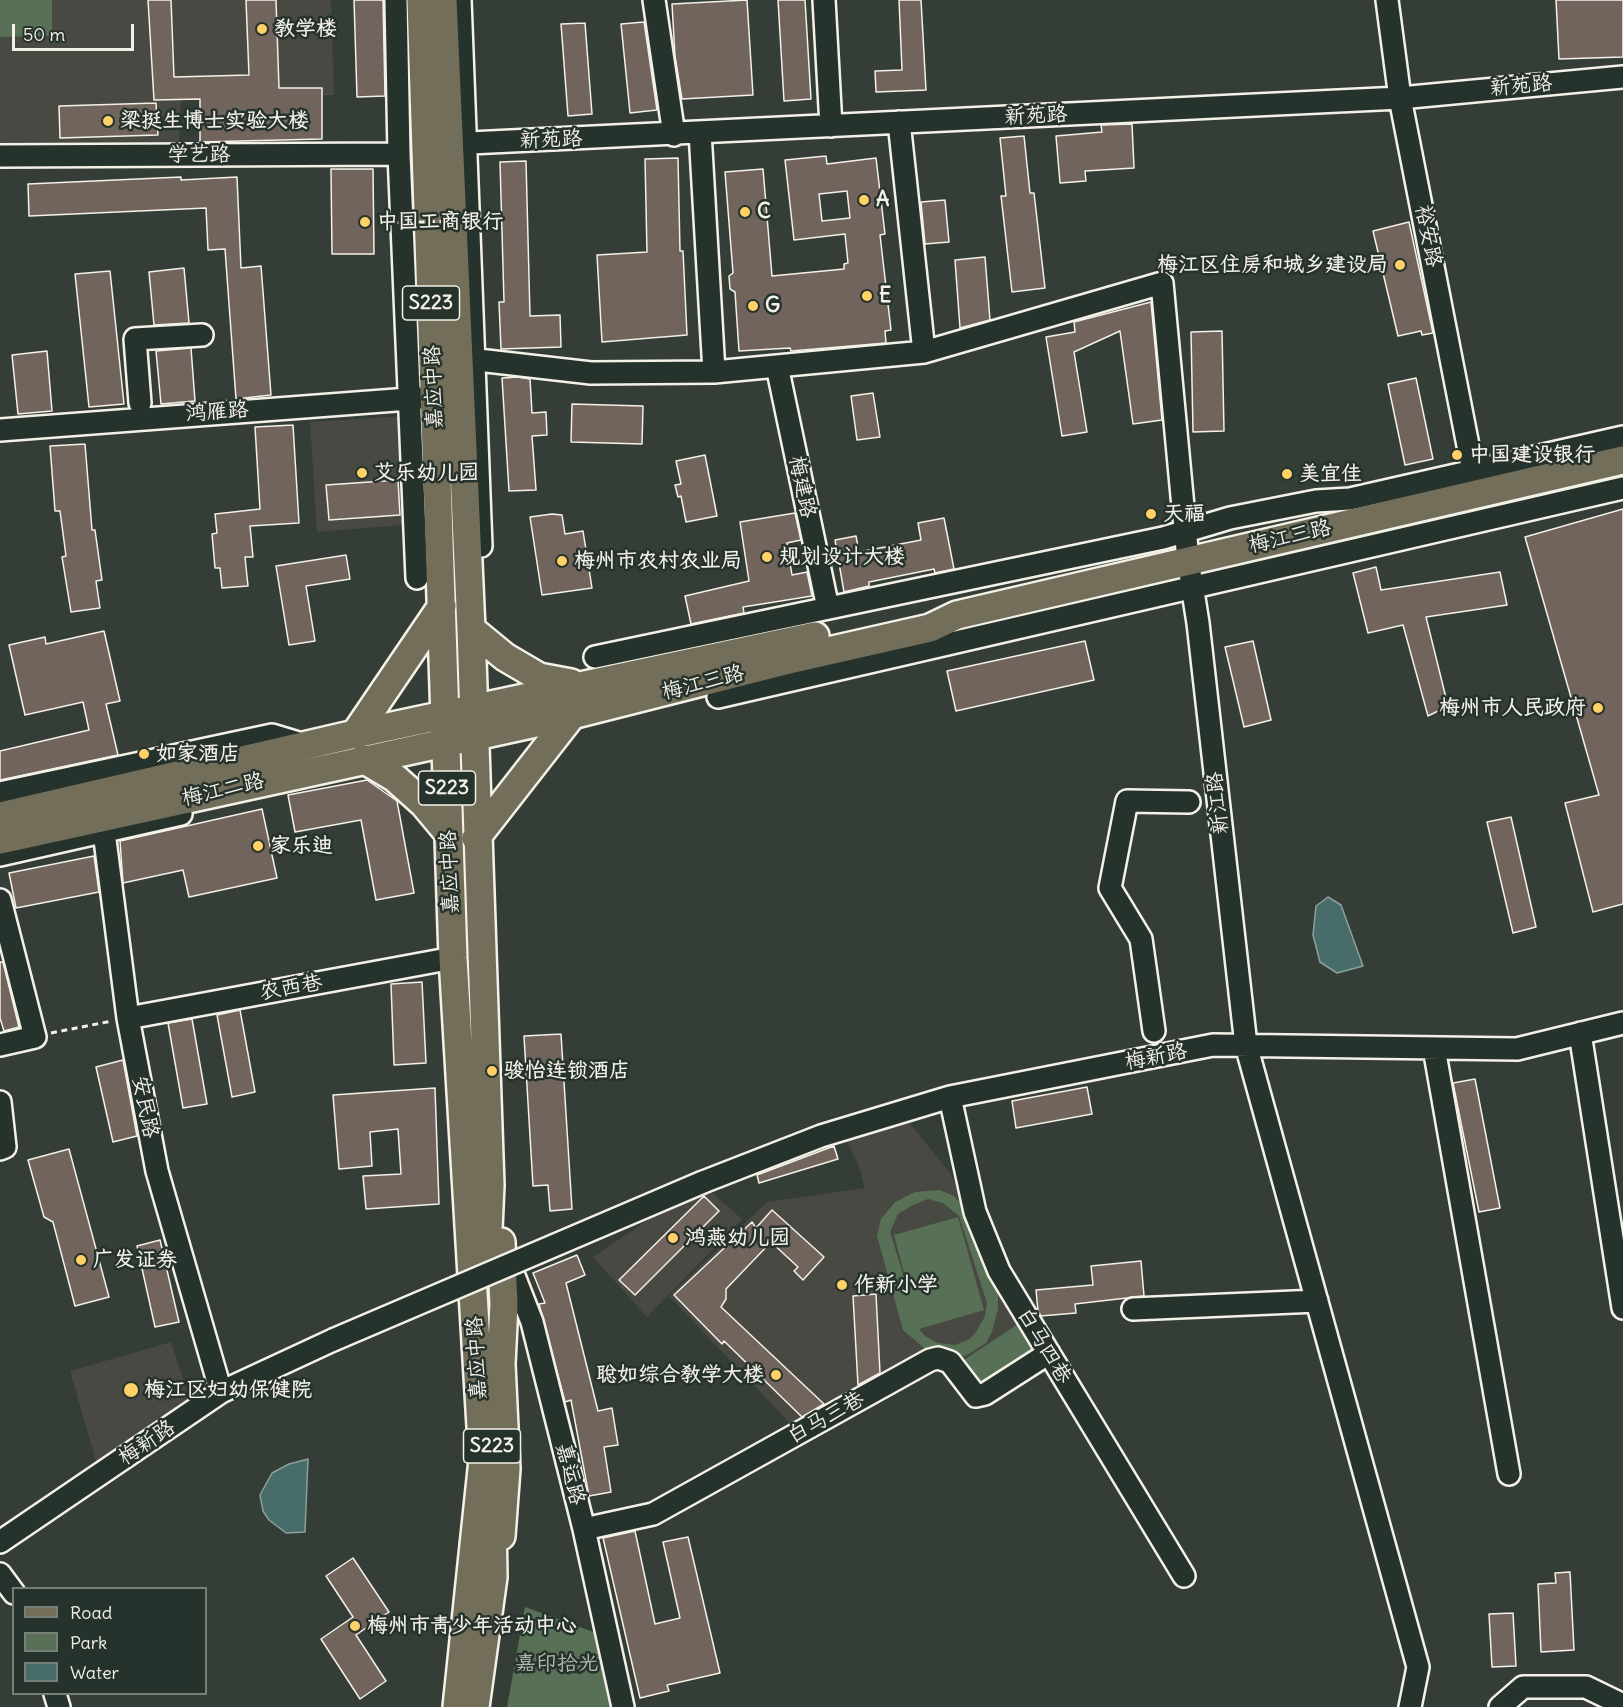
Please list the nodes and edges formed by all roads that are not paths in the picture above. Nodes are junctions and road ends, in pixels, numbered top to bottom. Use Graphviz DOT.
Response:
graph roads {
  1 [pos="396,0"];
  2 [pos="421,0"];
  3 [pos="443,0"];
  4 [pos="460,0"];
  5 [pos="654,0"];
  6 [pos="824,0"];
  7 [pos="1387,0"];
  8 [pos="1623,76"];
  9 [pos="1400,98"];
  10 [pos="898,122"];
  11 [pos="831,126"];
  12 [pos="700,132"];
  13 [pos="674,135"];
  14 [pos="457,144"];
  15 [pos="399,154"];
  16 [pos="0,156"];
  17 [pos="202,334"];
  18 [pos="924,352"];
  19 [pos="478,360"];
  20 [pos="777,366"];
  21 [pos="714,372"];
  22 [pos="422,398"];
  23 [pos="141,403"];
  24 [pos="0,430"];
  25 [pos="1623,437"];
  26 [pos="1623,459"];
  27 [pos="1473,471"];
  28 [pos="1623,488"];
  29 [pos="1188,560"];
  30 [pos="417,578"];
  31 [pos="482,585"];
  32 [pos="442,606"];
  33 [pos="828,608"];
  34 [pos="957,615"];
  35 [pos="471,629"];
  36 [pos="595,657"];
  37 [pos="581,685"];
  38 [pos="718,697"];
  39 [pos="473,708"];
  40 [pos="445,714"];
  41 [pos="572,715"];
  42 [pos="355,734"];
  43 [pos="474,736"];
  44 [pos="446,741"];
  45 [pos="305,745"];
  46 [pos="363,759"];
  47 [pos="0,793"];
  48 [pos="1189,802"];
  49 [pos="0,816"];
  50 [pos="107,824"];
  51 [pos="449,834"];
  52 [pos="476,838"];
  53 [pos="0,840"];
  54 [pos="0,855"];
  55 [pos="0,900"];
  56 [pos="453,958"];
  57 [pos="128,1018"];
  58 [pos="1623,1023"];
  59 [pos="1154,1031"];
  60 [pos="1580,1034"];
  61 [pos="1246,1045"];
  62 [pos="0,1046"];
  63 [pos="1434,1048"];
  64 [pos="950,1097"];
  65 [pos="0,1102"];
  66 [pos="0,1149"];
  67 [pos="490,1185"];
  68 [pos="502,1245"];
  69 [pos="1317,1301"];
  70 [pos="1623,1308"];
  71 [pos="1132,1309"];
  72 [pos="1049,1353"];
  73 [pos="221,1392"];
  74 [pos="1509,1474"];
  75 [pos="585,1529"];
  76 [pos="0,1542"];
  77 [pos="0,1574"];
  78 [pos="1184,1576"];
  79 [pos="493,1577"];
  80 [pos="12,1590"];
  81 [pos="1623,1705"];
  82 [pos="457,1707"];
  83 [pos="475,1707"];
  84 [pos="623,1707"];
  85 [pos="1410,1707"];
  86 [pos="1500,1707"];
  1 -- 15 [label="street"];
  2 -- 22 [label="main road, 嘉应中路 / S223"];
  3 -- 14 [label="main road, 嘉应中路 / S223"];
  4 -- 14 [label="street"];
  5 -- 13 [label="street"];
  6 -- 11 [label="street"];
  7 -- 9 [label="street, 裕安路"];
  8 -- 9 [label="street, 新苑路"];
  9 -- 10 [label="street, 新苑路"];
  9 -- 27 [label="street, 裕安路"];
  10 -- 11 [label="street, 新苑路"];
  10 -- 18 [label="street"];
  11 -- 12 [label="street, 新苑路"];
  12 -- 13 [label="street, 新苑路"];
  12 -- 21 [label="street"];
  13 -- 14 [label="street, 新苑路"];
  14 -- 31 [label="street"];
  14 -- 35 [label="main road, 嘉应中路 / S223"];
  15 -- 16 [label="street, 学艺路"];
  15 -- 22 [label="street"];
  17 -- 23 [label="street"];
  18 -- 20 [label="street"];
  18 -- 29 [label="street, 新江路"];
  19 -- 21 [label="street"];
  20 -- 21 [label="street"];
  20 -- 33 [label="street, 梅建路"];
  22 -- 24 [label="street, 鸿雁路"];
  22 -- 30 [label="street"];
  22 -- 32 [label="main road, 嘉应中路 / S223"];
  25 -- 27 [label="street"];
  26 -- 29 [label="main road, 梅江三路"];
  27 -- 33 [label="street"];
  28 -- 38 [label="street"];
  29 -- 34 [label="main road, 梅江三路"];
  29 -- 61 [label="street, 新江路"];
  32 -- 40 [label="main road, 嘉应中路 / S223"];
  32 -- 42 [label="main road"];
  33 -- 36 [label="street"];
  34 -- 37 [label="main road, 梅江三路"];
  34 -- 41 [label="main road, 梅江三路"];
  35 -- 37 [label="main road"];
  35 -- 39 [label="main road, 嘉应中路 / S223"];
  37 -- 39 [label="main road, 梅江三路"];
  39 -- 40 [label="main road, 梅江三路"];
  39 -- 43 [label="main road, 嘉应中路 / S223"];
  40 -- 42 [label="main road, 梅江二路"];
  40 -- 44 [label="main road, 嘉应中路 / S223"];
  41 -- 43 [label="main road, 梅江三路"];
  41 -- 52 [label="main road"];
  42 -- 45 [label="main road, 梅江二路"];
  43 -- 44 [label="main road, 梅江三路"];
  43 -- 52 [label="main road, 嘉应中路 / S223"];
  44 -- 46 [label="main road, 梅江二路"];
  44 -- 51 [label="main road, 嘉应中路 / S223"];
  45 -- 47 [label="street"];
  45 -- 49 [label="main road, 梅江二路"];
  46 -- 50 [label="main road, 梅江二路"];
  46 -- 51 [label="main road"];
  48 -- 59 [label="street"];
  50 -- 53 [label="main road, 梅江二路"];
  50 -- 54 [label="street"];
  50 -- 57 [label="street, 安民路"];
  51 -- 56 [label="main road, 嘉应中路 / S223"];
  52 -- 67 [label="main road, 嘉应中路 / S223"];
  55 -- 62 [label="street"];
  56 -- 57 [label="street, 农西巷"];
  56 -- 82 [label="main road, 嘉应中路 / S223"];
  57 -- 73 [label="street, 安民路"];
  58 -- 60 [label="street, 梅新路"];
  60 -- 63 [label="street, 梅新路"];
  60 -- 70 [label="street"];
  61 -- 63 [label="street, 梅新路"];
  61 -- 64 [label="street, 梅新路"];
  61 -- 69 [label="street, 新江路"];
  63 -- 74 [label="street"];
  64 -- 72 [label="street, 白马四巷"];
  64 -- 73 [label="street, 梅新路, bridge"];
  65 -- 66 [label="street"];
  67 -- 68 [label="main road"];
  67 -- 79 [label="main road, 嘉应中路 / S223"];
  68 -- 75 [label="street, 嘉运路"];
  68 -- 79 [label="main road"];
  69 -- 71 [label="street"];
  69 -- 85 [label="street, 新江路"];
  72 -- 75 [label="street, 白马三巷"];
  72 -- 78 [label="street, 白马四巷"];
  73 -- 76 [label="street, 梅新路"];
  75 -- 84 [label="street, 嘉运路"];
  77 -- 80 [label="street"];
  79 -- 83 [label="main road, 嘉应中路 / S223"];
  81 -- 86 [label="street"];
}
